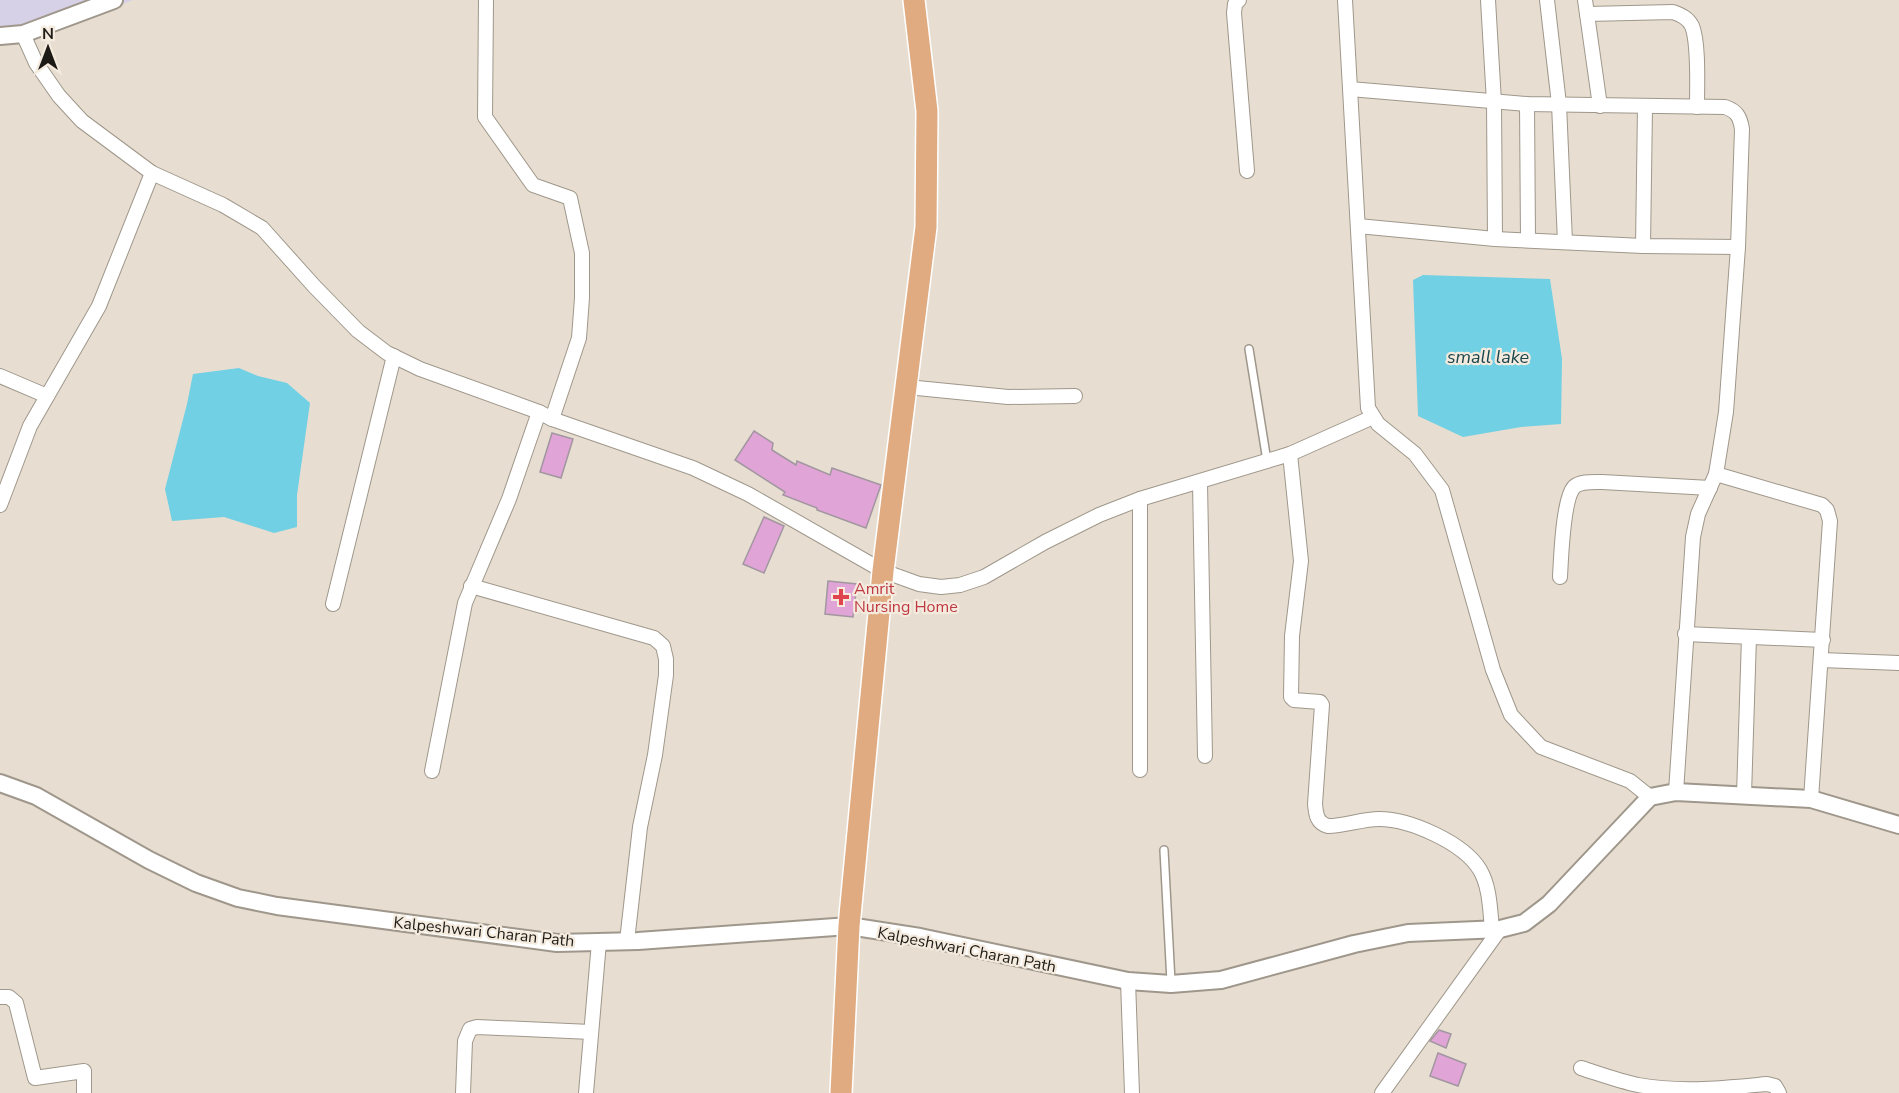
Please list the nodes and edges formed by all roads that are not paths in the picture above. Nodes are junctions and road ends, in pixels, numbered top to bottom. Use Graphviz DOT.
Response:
graph roads {
  1 [pos="114,0"];
  2 [pos="486,0"];
  3 [pos="914,0"];
  4 [pos="1239,0"];
  5 [pos="1345,0"];
  6 [pos="1488,0"];
  7 [pos="1547,0"];
  8 [pos="94,4"];
  9 [pos="1586,7"];
  10 [pos="23,34"];
  11 [pos="0,36"];
  12 [pos="1350,89"];
  13 [pos="1494,102"];
  14 [pos="1527,104"];
  15 [pos="1559,104"];
  16 [pos="1600,105"];
  17 [pos="1697,106"];
  18 [pos="1645,107"];
  19 [pos="1247,171"];
  20 [pos="152,173"];
  21 [pos="1358,226"];
  22 [pos="1495,239"];
  23 [pos="1528,240"];
  24 [pos="1565,242"];
  25 [pos="1643,246"];
  26 [pos="1738,247"];
  27 [pos="1249,349"];
  28 [pos="394,356"];
  29 [pos="0,376"];
  30 [pos="907,387"];
  31 [pos="47,396"];
  32 [pos="1075,396"];
  33 [pos="539,412"];
  34 [pos="1373,417"];
  35 [pos="552,419"];
  36 [pos="1290,454"];
  37 [pos="1267,461"];
  38 [pos="1716,474"];
  39 [pos="1200,483"];
  40 [pos="1710,488"];
  41 [pos="1140,499"];
  42 [pos="0,505"];
  43 [pos="883,571"];
  44 [pos="1560,577"];
  45 [pos="471,586"];
  46 [pos="333,604"];
  47 [pos="1685,634"];
  48 [pos="1749,637"];
  49 [pos="1822,640"];
  50 [pos="1821,660"];
  51 [pos="1899,663"];
  52 [pos="1205,756"];
  53 [pos="1140,770"];
  54 [pos="432,771"];
  55 [pos="0,783"];
  56 [pos="1676,792"];
  57 [pos="1744,795"];
  58 [pos="1650,796"];
  59 [pos="1811,799"];
  60 [pos="1899,825"];
  61 [pos="1164,850"];
  62 [pos="849,926"];
  63 [pos="1496,929"];
  64 [pos="627,941"];
  65 [pos="599,942"];
  66 [pos="1128,981"];
  67 [pos="1171,984"];
  68 [pos="0,997"];
  69 [pos="591,1032"];
  70 [pos="1581,1068"];
  71 [pos="1638,1089"];
  72 [pos="84,1093"];
  73 [pos="463,1093"];
  74 [pos="586,1093"];
  75 [pos="842,1093"];
  76 [pos="1131,1093"];
  77 [pos="1383,1093"];
  78 [pos="1779,1093"];
  1 -- 8 [label="street"];
  2 -- 35 [label="street"];
  3 -- 30 [label="main road"];
  4 -- 19 [label="street"];
  5 -- 12 [label="street"];
  6 -- 13 [label="street"];
  7 -- 15 [label="street"];
  8 -- 10 [label="street"];
  9 -- 16 [label="street"];
  9 -- 17 [label="street"];
  10 -- 11 [label="street"];
  10 -- 20 [label="street"];
  12 -- 13 [label="street"];
  12 -- 21 [label="street"];
  13 -- 14 [label="street"];
  13 -- 22 [label="street"];
  14 -- 15 [label="street"];
  14 -- 23 [label="street"];
  15 -- 16 [label="street"];
  15 -- 24 [label="street"];
  16 -- 18 [label="street"];
  17 -- 18 [label="street"];
  17 -- 26 [label="street"];
  18 -- 25 [label="street"];
  20 -- 28 [label="street"];
  20 -- 31 [label="street"];
  21 -- 22 [label="street"];
  21 -- 34 [label="street"];
  22 -- 23 [label="street"];
  23 -- 24 [label="street"];
  24 -- 25 [label="street"];
  25 -- 26 [label="street"];
  26 -- 38 [label="street"];
  27 -- 37 [label="lane"];
  28 -- 33 [label="street"];
  28 -- 46 [label="street"];
  29 -- 31 [label="street"];
  30 -- 32 [label="street"];
  30 -- 43 [label="main road"];
  31 -- 42 [label="street"];
  33 -- 35 [label="street"];
  33 -- 45 [label="street"];
  34 -- 36 [label="street"];
  34 -- 58 [label="street"];
  35 -- 43 [label="street"];
  36 -- 37 [label="street"];
  36 -- 63 [label="street"];
  37 -- 39 [label="street"];
  38 -- 40 [label="street"];
  38 -- 49 [label="street"];
  39 -- 41 [label="street"];
  39 -- 52 [label="street"];
  40 -- 44 [label="street"];
  40 -- 47 [label="street"];
  41 -- 43 [label="street"];
  41 -- 53 [label="street"];
  43 -- 62 [label="main road"];
  45 -- 54 [label="street"];
  45 -- 64 [label="street"];
  47 -- 48 [label="street"];
  47 -- 56 [label="street"];
  48 -- 49 [label="street"];
  48 -- 57 [label="street"];
  49 -- 50 [label="street"];
  50 -- 51 [label="street"];
  50 -- 59 [label="street"];
  55 -- 65 [label="street, Kalpeshwari Charan Path"];
  56 -- 57 [label="street"];
  56 -- 58 [label="street"];
  57 -- 59 [label="street"];
  58 -- 63 [label="street, Kalpeshwari Charan Path"];
  59 -- 60 [label="street"];
  61 -- 67 [label="lane"];
  62 -- 64 [label="street, Kalpeshwari Charan Path"];
  62 -- 66 [label="street, Kalpeshwari Charan Path"];
  62 -- 75 [label="main road"];
  63 -- 67 [label="street, Kalpeshwari Charan Path"];
  63 -- 77 [label="street"];
  64 -- 65 [label="street, Kalpeshwari Charan Path"];
  65 -- 69 [label="street"];
  66 -- 67 [label="street, Kalpeshwari Charan Path"];
  66 -- 76 [label="street"];
  68 -- 72 [label="street"];
  69 -- 73 [label="street"];
  69 -- 74 [label="street"];
  70 -- 71 [label="street"];
  71 -- 78 [label="street"];
}
